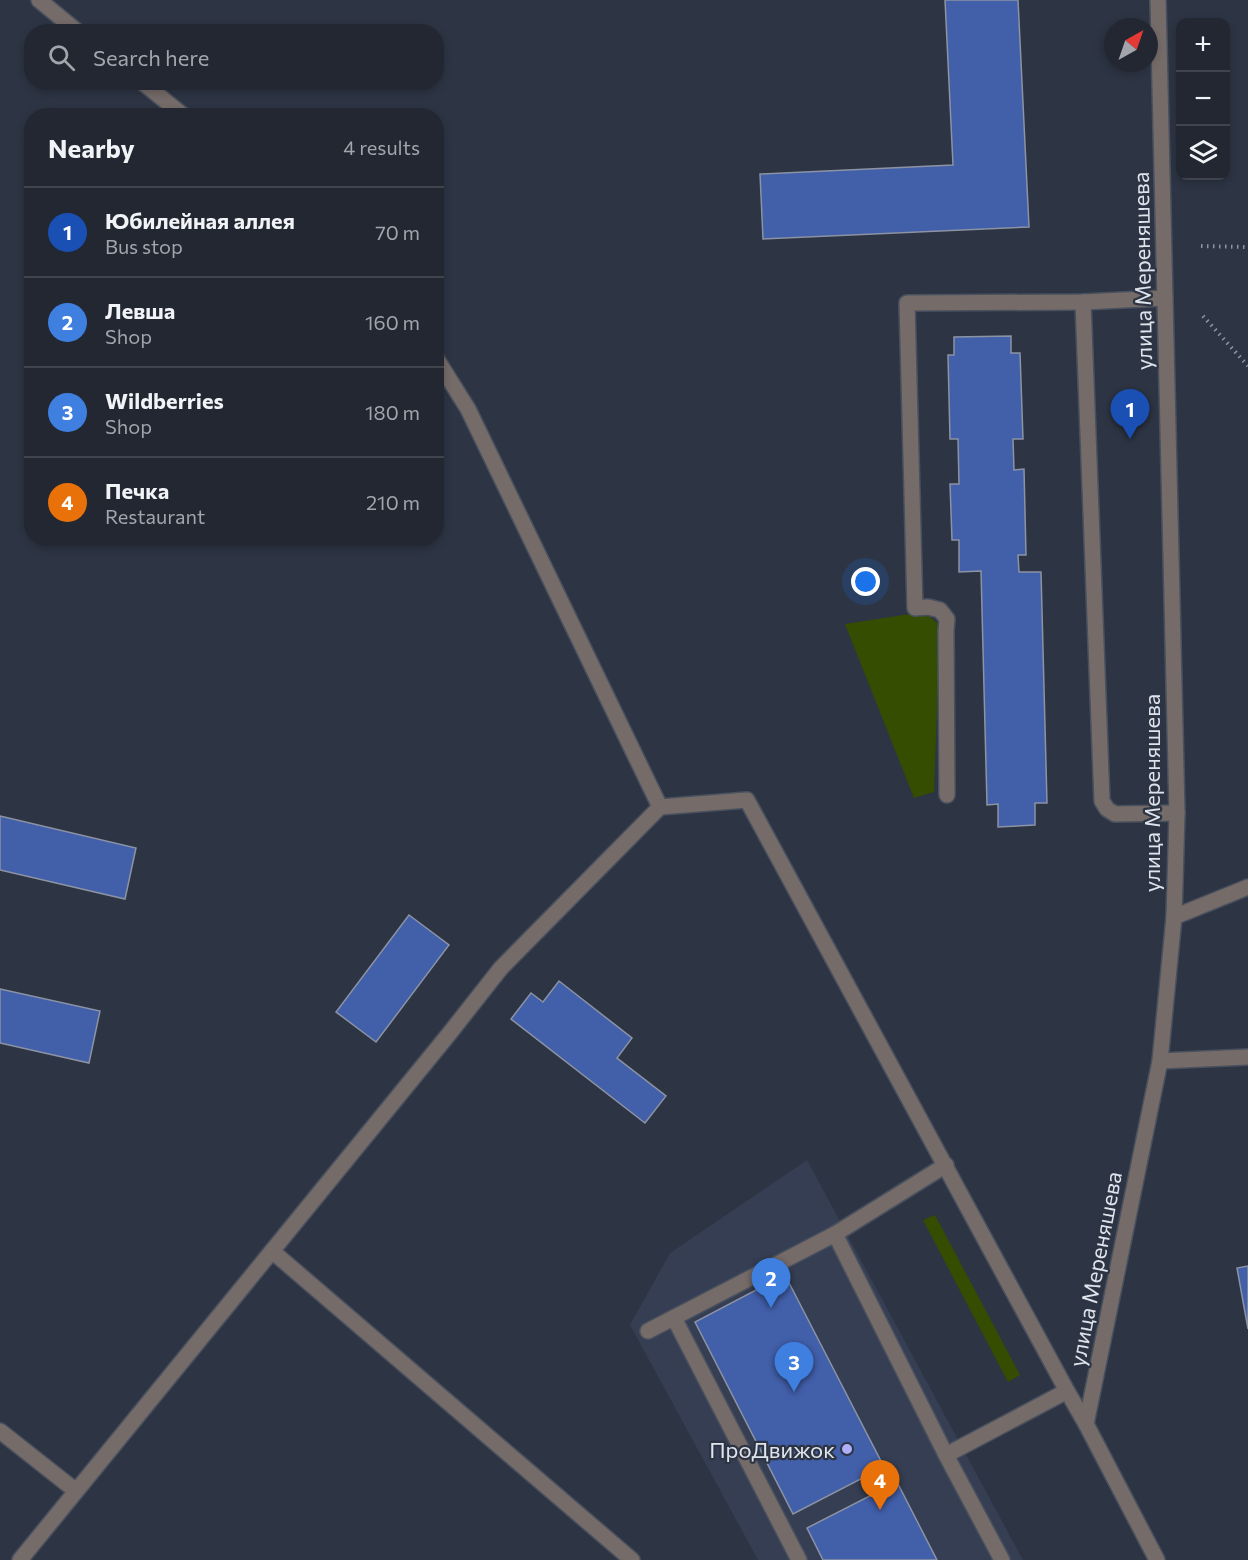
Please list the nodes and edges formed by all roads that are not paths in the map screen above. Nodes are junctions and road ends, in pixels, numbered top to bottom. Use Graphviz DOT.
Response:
graph roads {
  1 [pos="39,0"];
  2 [pos="1158,0"];
  3 [pos="68,24"];
  4 [pos="152,90"];
  5 [pos="174,108"];
  6 [pos="1165,298"];
  7 [pos="1083,302"];
  8 [pos="444,371"];
  9 [pos="948,795"];
  10 [pos="660,807"];
  11 [pos="1177,813"];
  12 [pos="1248,887"];
  13 [pos="1174,916"];
  14 [pos="1248,1057"];
  15 [pos="1160,1061"];
  16 [pos="946,1165"];
  17 [pos="835,1234"];
  18 [pos="272,1251"];
  19 [pos="674,1318"];
  20 [pos="648,1331"];
  21 [pos="1067,1390"];
  22 [pos="1086,1424"];
  23 [pos="0,1431"];
  24 [pos="946,1455"];
  25 [pos="76,1491"];
  26 [pos="20,1560"];
  27 [pos="632,1560"];
  28 [pos="799,1560"];
  29 [pos="1002,1560"];
  30 [pos="1157,1560"];
  1 -- 3 [label="street"];
  2 -- 6 [label="street, улица Мереняшева"];
  4 -- 5 [label="street"];
  6 -- 7 [label="street"];
  6 -- 11 [label="street, улица Мереняшева"];
  7 -- 9 [label="street"];
  7 -- 11 [label="street"];
  8 -- 10 [label="street"];
  10 -- 16 [label="street"];
  10 -- 18 [label="street"];
  11 -- 13 [label="street, улица Мереняшева"];
  12 -- 13 [label="street"];
  13 -- 15 [label="street, улица Мереняшева"];
  14 -- 15 [label="street"];
  15 -- 22 [label="street, улица Мереняшева"];
  16 -- 17 [label="street"];
  16 -- 21 [label="street"];
  17 -- 19 [label="street"];
  17 -- 24 [label="street"];
  18 -- 25 [label="street"];
  18 -- 27 [label="street"];
  19 -- 20 [label="street"];
  19 -- 28 [label="street"];
  21 -- 22 [label="street"];
  21 -- 24 [label="street"];
  22 -- 30 [label="street"];
  23 -- 25 [label="street"];
  24 -- 29 [label="street"];
  25 -- 26 [label="street"];
}
